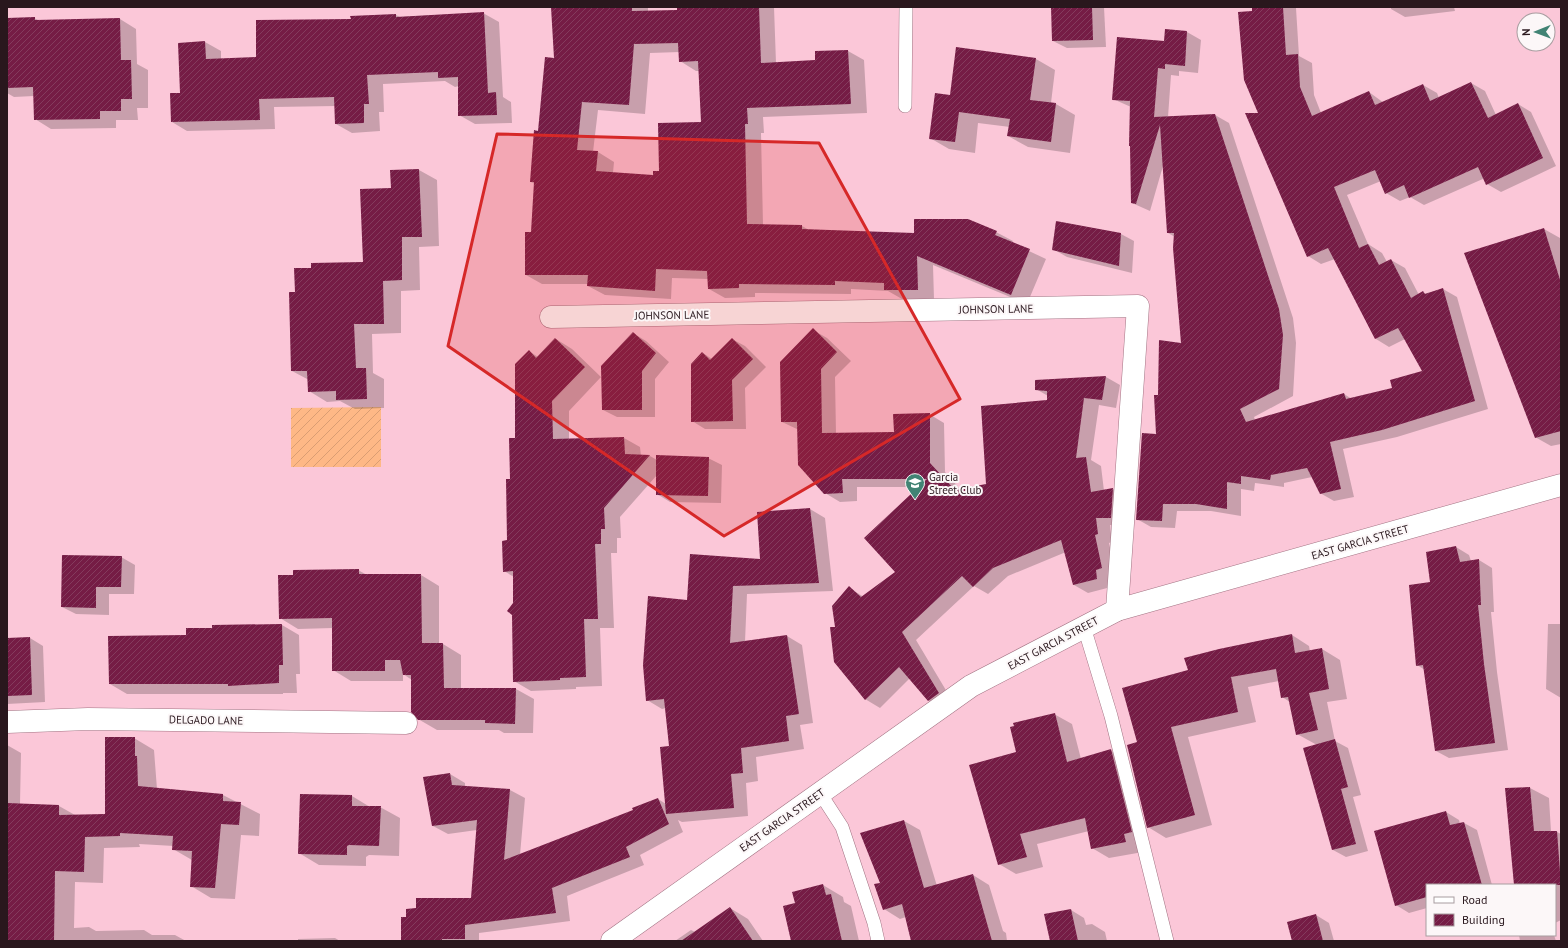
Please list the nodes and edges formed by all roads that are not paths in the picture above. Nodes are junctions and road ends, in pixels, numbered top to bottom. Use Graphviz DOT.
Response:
graph roads {
  1 [pos="906,7"];
  2 [pos="905,106"];
  3 [pos="551,317"];
  4 [pos="1561,485"];
  5 [pos="1117,610"];
  6 [pos="1084,626"];
  7 [pos="9,723"];
  8 [pos="406,723"];
  9 [pos="820,793"];
  10 [pos="612,941"];
  11 [pos="878,941"];
  12 [pos="1167,941"];
  1 -- 2 [label="lane"];
  3 -- 5 [label="street, JOHNSON LANE"];
  4 -- 5 [label="street, EAST GARCIA STREET"];
  5 -- 6 [label="street, EAST GARCIA STREET"];
  6 -- 9 [label="street, EAST GARCIA STREET"];
  6 -- 12 [label="lane"];
  7 -- 8 [label="street, DELGADO LANE"];
  9 -- 10 [label="street, EAST GARCIA STREET"];
  9 -- 11 [label="lane"];
}
